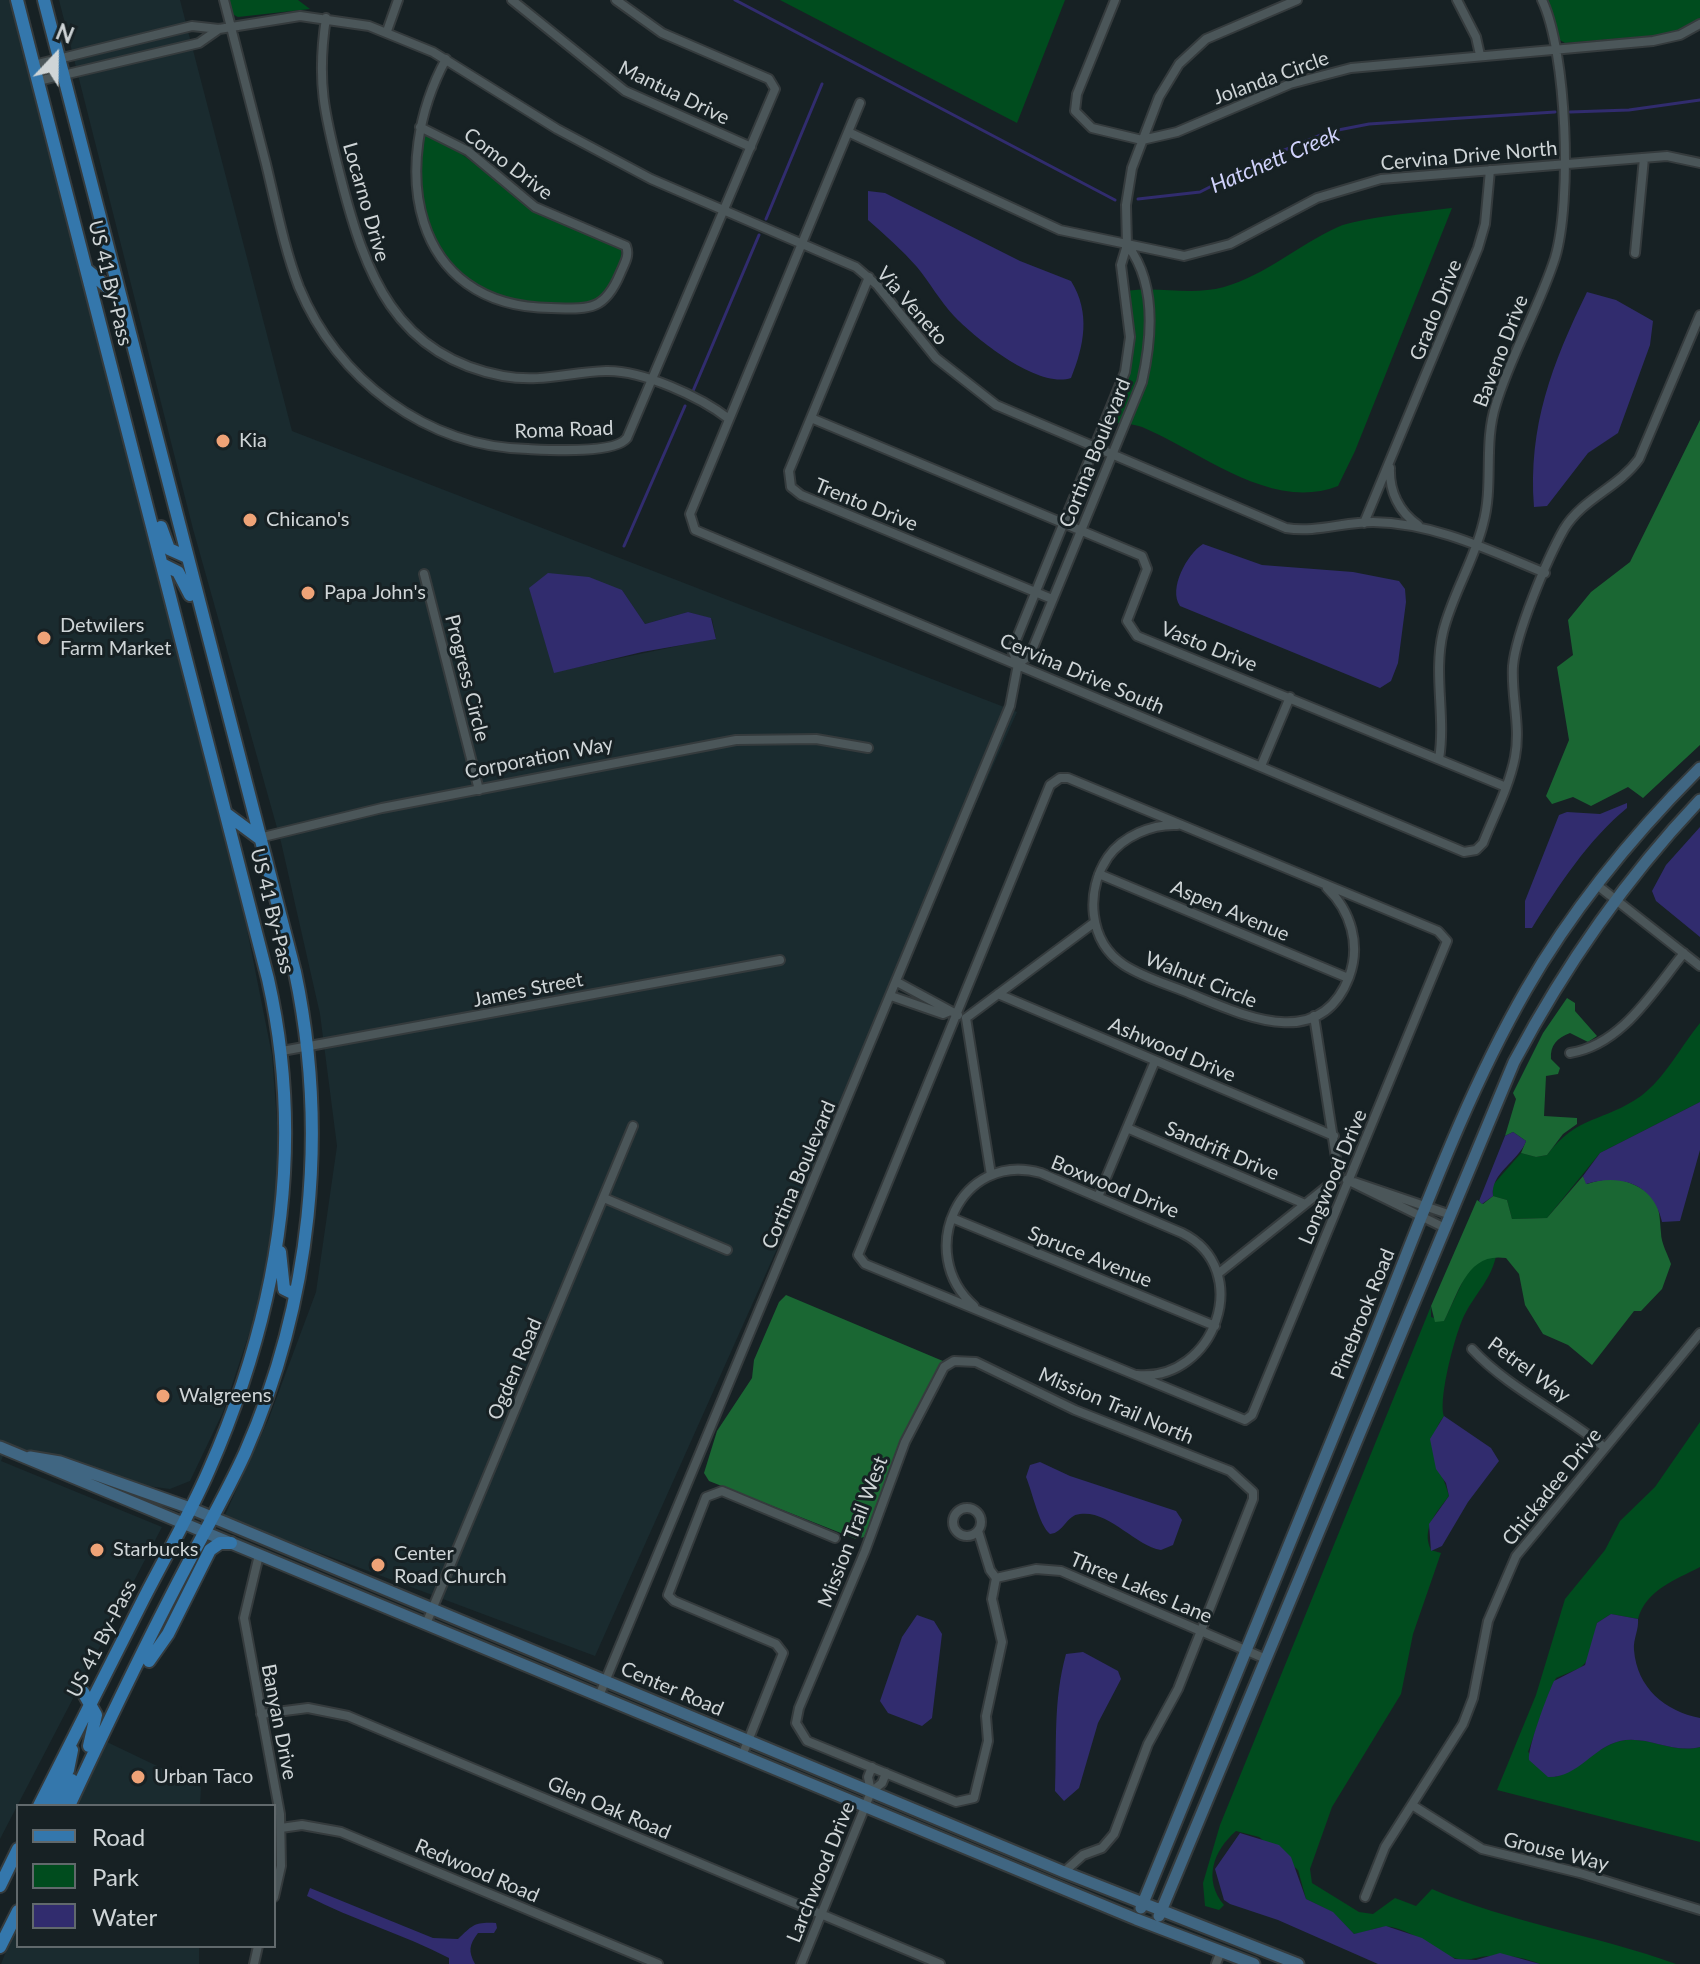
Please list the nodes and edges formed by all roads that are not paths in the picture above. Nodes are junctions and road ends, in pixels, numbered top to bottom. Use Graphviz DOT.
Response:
graph roads {
  1 [pos="17,0"];
  2 [pos="44,0"];
  3 [pos="224,0"];
  4 [pos="398,0"];
  5 [pos="512,0"];
  6 [pos="616,0"];
  7 [pos="1115,0"];
  8 [pos="1297,0"];
  9 [pos="1457,0"];
  10 [pos="1542,0"];
  11 [pos="326,18"];
  12 [pos="1700,24"];
  13 [pos="230,27"];
  14 [pos="219,29"];
  15 [pos="387,31"];
  16 [pos="1554,49"];
  17 [pos="1480,55"];
  18 [pos="446,59"];
  19 [pos="59,60"];
  20 [pos="34,65"];
  21 [pos="63,76"];
  22 [pos="38,81"];
  23 [pos="860,103"];
  24 [pos="420,127"];
  25 [pos="848,132"];
  26 [pos="1142,140"];
  27 [pos="751,147"];
  28 [pos="1644,158"];
  29 [pos="1700,163"];
  30 [pos="1564,164"];
  31 [pos="1490,170"];
  32 [pos="724,211"];
  33 [pos="802,242"];
  34 [pos="1127,245"];
  35 [pos="1635,253"];
  36 [pos="86,269"];
  37 [pos="869,277"];
  38 [pos="120,298"];
  39 [pos="1700,315"];
  40 [pos="652,380"];
  41 [pos="117,390"];
  42 [pos="811,418"];
  43 [pos="729,419"];
  44 [pos="1095,449"];
  45 [pos="1112,457"];
  46 [pos="1392,458"];
  47 [pos="1064,522"];
  48 [pos="1364,523"];
  49 [pos="1081,530"];
  50 [pos="1430,530"];
  51 [pos="1476,545"];
  52 [pos="187,557"];
  53 [pos="162,564"];
  54 [pos="1545,573"];
  55 [pos="424,574"];
  56 [pos="1035,592"];
  57 [pos="1052,599"];
  58 [pos="1018,664"];
  59 [pos="1290,697"];
  60 [pos="229,726"];
  61 [pos="868,748"];
  62 [pos="1439,759"];
  63 [pos="1261,766"];
  64 [pos="1700,768"];
  65 [pos="1506,787"];
  66 [pos="479,790"];
  67 [pos="1700,800"];
  68 [pos="228,815"];
  69 [pos="1186,826"];
  70 [pos="259,838"];
  71 [pos="1099,874"];
  72 [pos="1319,882"];
  73 [pos="1597,885"];
  74 [pos="1615,899"];
  75 [pos="1095,922"];
  76 [pos="1684,953"];
  77 [pos="780,960"];
  78 [pos="1700,966"];
  79 [pos="1348,978"];
  80 [pos="897,982"];
  81 [pos="998,994"];
  82 [pos="891,996"];
  83 [pos="953,1012"];
  84 [pos="1314,1016"];
  85 [pos="966,1018"];
  86 [pos="308,1047"];
  87 [pos="282,1051"];
  88 [pos="1570,1053"];
  89 [pos="1155,1061"];
  90 [pos="633,1126"];
  91 [pos="1127,1128"];
  92 [pos="1334,1136"];
  93 [pos="991,1175"];
  94 [pos="1339,1177"];
  95 [pos="1349,1181"];
  96 [pos="1098,1197"];
  97 [pos="604,1198"];
  98 [pos="1305,1204"];
  99 [pos="1427,1206"];
  100 [pos="1448,1214"];
  101 [pos="952,1218"];
  102 [pos="1422,1218"];
  103 [pos="1443,1227"];
  104 [pos="278,1241"];
  105 [pos="727,1250"];
  106 [pos="1219,1273"];
  107 [pos="294,1294"];
  108 [pos="987,1315"];
  109 [pos="1215,1326"];
  110 [pos="1700,1333"];
  111 [pos="1472,1349"];
  112 [pos="954,1361"];
  113 [pos="1129,1374"];
  114 [pos="0,1447"];
  115 [pos="1604,1447"];
  116 [pos="30,1457"];
  117 [pos="190,1508"];
  118 [pos="213,1518"];
  119 [pos="183,1522"];
  120 [pos="978,1531"];
  121 [pos="206,1532"];
  122 [pos="835,1538"];
  123 [pos="231,1543"];
  124 [pos="259,1555"];
  125 [pos="996,1578"];
  126 [pos="432,1610"];
  127 [pos="426,1624"];
  128 [pos="1202,1631"];
  129 [pos="1245,1650"];
  130 [pos="1266,1659"];
  131 [pos="605,1681"];
  132 [pos="599,1696"];
  133 [pos="87,1697"];
  134 [pos="261,1714"];
  135 [pos="75,1736"];
  136 [pos="748,1741"];
  137 [pos="94,1753"];
  138 [pos="742,1756"];
  139 [pos="872,1767"];
  140 [pos="886,1773"];
  141 [pos="871,1792"];
  142 [pos="40,1804"];
  143 [pos="52,1804"];
  144 [pos="60,1804"];
  145 [pos="70,1804"];
  146 [pos="1412,1805"];
  147 [pos="866,1807"];
  148 [pos="281,1828"];
  149 [pos="16,1853"];
  150 [pos="1064,1872"];
  151 [pos="0,1886"];
  152 [pos="276,1888"];
  153 [pos="1365,1897"];
  154 [pos="1143,1903"];
  155 [pos="1700,1910"];
  156 [pos="1162,1911"];
  157 [pos="822,1914"];
  158 [pos="16,1915"];
  159 [pos="1136,1919"];
  160 [pos="1156,1926"];
  161 [pos="0,1947"];
  162 [pos="1221,1951"];
  163 [pos="658,1964"];
  164 [pos="801,1964"];
  165 [pos="940,1964"];
  166 [pos="1216,1964"];
  167 [pos="1254,1964"];
  168 [pos="1298,1964"];
  1 -- 20 [label="main road, US 41 By-Pass"];
  2 -- 19 [label="main road, US 41 By-Pass"];
  3 -- 13 [label="street, Roma Road"];
  4 -- 15 [label="street"];
  5 -- 27 [label="street, Mantua Drive"];
  6 -- 27 [label="street, Roma Road"];
  7 -- 26 [label="street, Jolanda Circle"];
  8 -- 26 [label="street, Cortina Boulevard"];
  9 -- 17 [label="street"];
  10 -- 16 [label="street, Baveno Drive"];
  11 -- 13 [label="street, Via Veneto"];
  11 -- 15 [label="street, Via Veneto"];
  11 -- 40 [label="street, Locarno Drive"];
  12 -- 16 [label="street, Jolanda Circle"];
  13 -- 14 [label="street, Via Veneto"];
  13 -- 40 [label="street, Roma Road"];
  14 -- 19 [label="street, Via Veneto"];
  14 -- 21 [label="street, Via Veneto"];
  15 -- 18 [label="street, Via Veneto"];
  16 -- 17 [label="street, Jolanda Circle"];
  16 -- 30 [label="street, Baveno Drive"];
  17 -- 26 [label="street, Jolanda Circle"];
  18 -- 24 [label="street, Como Drive"];
  18 -- 32 [label="street, Via Veneto"];
  19 -- 20 [label="street, Via Veneto"];
  19 -- 21 [label="main road, US 41 By-Pass"];
  20 -- 22 [label="main road, US 41 By-Pass"];
  21 -- 22 [label="street, Via Veneto"];
  21 -- 38 [label="main road, US 41 By-Pass"];
  22 -- 36 [label="main road, US 41 By-Pass"];
  23 -- 25 [label="street"];
  24 -- 24 [label="street, Como Drive"];
  25 -- 33 [label="street"];
  25 -- 34 [label="street, Cervina Drive North"];
  26 -- 34 [label="street, Cortina Boulevard"];
  27 -- 32 [label="street, Roma Road"];
  28 -- 29 [label="street, Cervina Drive North"];
  28 -- 30 [label="street, Cervina Drive North"];
  28 -- 35 [label="street"];
  30 -- 31 [label="street, Cervina Drive North"];
  30 -- 51 [label="street, Baveno Drive"];
  31 -- 34 [label="street, Cervina Drive North"];
  31 -- 46 [label="street, Grado Drive"];
  32 -- 33 [label="street, Via Veneto"];
  32 -- 40 [label="street, Roma Road"];
  33 -- 37 [label="street, Via Veneto"];
  33 -- 43 [label="street, Cervina Drive South"];
  34 -- 44 [label="street, Cortina Boulevard"];
  34 -- 45 [label="street, Cortina Boulevard"];
  36 -- 38 [label="main road"];
  36 -- 41 [label="main road, US 41 By-Pass"];
  37 -- 42 [label="street, Trento Drive"];
  37 -- 44 [label="street, Via Veneto"];
  38 -- 52 [label="main road, US 41 By-Pass"];
  39 -- 54 [label="street"];
  40 -- 43 [label="street, Locarno Drive"];
  41 -- 52 [label="main road"];
  41 -- 53 [label="main road, US 41 By-Pass"];
  42 -- 47 [label="street, Vasto Drive"];
  42 -- 56 [label="street, Trento Drive"];
  43 -- 58 [label="street, Cervina Drive South"];
  44 -- 45 [label="street, Via Veneto"];
  44 -- 47 [label="street, Cortina Boulevard"];
  45 -- 48 [label="street, Via Veneto"];
  45 -- 49 [label="street, Cortina Boulevard"];
  46 -- 48 [label="street, Grado Drive"];
  46 -- 50 [label="street, Grado Drive"];
  47 -- 49 [label="street, Vasto Drive"];
  47 -- 56 [label="street, Cortina Boulevard"];
  48 -- 50 [label="street, Via Veneto"];
  49 -- 57 [label="street, Cortina Boulevard"];
  49 -- 59 [label="street, Vasto Drive"];
  50 -- 51 [label="street, Via Veneto"];
  51 -- 54 [label="street, Via Veneto"];
  51 -- 62 [label="street, Baveno Drive"];
  52 -- 53 [label="main road"];
  52 -- 60 [label="main road, US 41 By-Pass"];
  53 -- 60 [label="main road"];
  53 -- 68 [label="main road, US 41 By-Pass"];
  54 -- 65 [label="street, Cervina Drive South"];
  55 -- 66 [label="street, Progress Circle"];
  56 -- 57 [label="street, Trento Drive"];
  56 -- 58 [label="street, Cortina Boulevard"];
  57 -- 58 [label="street, Cortina Boulevard"];
  58 -- 63 [label="street, Cervina Drive South"];
  58 -- 80 [label="street, Cortina Boulevard"];
  59 -- 62 [label="street, Vasto Drive"];
  59 -- 63 [label="street"];
  60 -- 70 [label="main road, US 41 By-Pass"];
  61 -- 66 [label="street, Corporation Way"];
  62 -- 65 [label="street, Vasto Drive"];
  63 -- 65 [label="street, Cervina Drive South"];
  64 -- 73 [label="street, Pinebrook Road"];
  66 -- 70 [label="street, Corporation Way"];
  67 -- 74 [label="street, Pinebrook Road"];
  68 -- 70 [label="main road"];
  68 -- 87 [label="main road, US 41 By-Pass"];
  69 -- 71 [label="street"];
  69 -- 72 [label="street, Longwood Drive"];
  69 -- 83 [label="street, Longwood Drive"];
  70 -- 86 [label="main road, US 41 By-Pass"];
  71 -- 75 [label="street"];
  71 -- 79 [label="street, Aspen Avenue"];
  72 -- 79 [label="street"];
  72 -- 95 [label="street, Longwood Drive"];
  73 -- 74 [label="street"];
  73 -- 99 [label="street, Pinebrook Road"];
  74 -- 76 [label="street"];
  74 -- 100 [label="street, Pinebrook Road"];
  75 -- 81 [label="street"];
  75 -- 84 [label="street, Walnut Circle"];
  76 -- 78 [label="street"];
  76 -- 88 [label="street"];
  77 -- 86 [label="street, James Street"];
  79 -- 84 [label="street"];
  80 -- 82 [label="street, Cortina Boulevard"];
  80 -- 83 [label="street"];
  81 -- 85 [label="street"];
  81 -- 89 [label="street, Ashwood Drive"];
  82 -- 83 [label="street"];
  82 -- 131 [label="street, Cortina Boulevard"];
  83 -- 85 [label="street"];
  83 -- 108 [label="street, Longwood Drive"];
  84 -- 92 [label="street"];
  85 -- 93 [label="street"];
  86 -- 87 [label="street, James Street"];
  86 -- 107 [label="main road, US 41 By-Pass"];
  87 -- 104 [label="main road, US 41 By-Pass"];
  89 -- 91 [label="street"];
  89 -- 92 [label="street, Ashwood Drive"];
  90 -- 97 [label="street, Ogden Road"];
  91 -- 96 [label="street"];
  91 -- 98 [label="street, Sandrift Drive"];
  92 -- 94 [label="street"];
  93 -- 96 [label="street, Boxwood Drive"];
  93 -- 101 [label="street"];
  94 -- 95 [label="street"];
  94 -- 98 [label="street"];
  95 -- 99 [label="street"];
  95 -- 102 [label="street"];
  95 -- 113 [label="street, Longwood Drive"];
  96 -- 106 [label="street, Boxwood Drive"];
  97 -- 105 [label="street"];
  97 -- 126 [label="street, Ogden Road"];
  98 -- 106 [label="street"];
  99 -- 100 [label="street"];
  99 -- 102 [label="street, Pinebrook Road"];
  100 -- 103 [label="street, Pinebrook Road"];
  101 -- 108 [label="street"];
  101 -- 109 [label="street, Spruce Avenue"];
  102 -- 103 [label="street"];
  102 -- 129 [label="street, Pinebrook Road"];
  103 -- 130 [label="street, Pinebrook Road"];
  104 -- 107 [label="main road"];
  104 -- 117 [label="main road, US 41 By-Pass"];
  106 -- 109 [label="street"];
  107 -- 118 [label="main road, US 41 By-Pass"];
  108 -- 113 [label="street, Longwood Drive"];
  109 -- 113 [label="street"];
  110 -- 115 [label="street, Chickadee Drive"];
  111 -- 115 [label="street, Petrel Way"];
  112 -- 128 [label="street, Mission Trail North"];
  112 -- 139 [label="street, Mission Trail West"];
  114 -- 116 [label="street, Center Road"];
  115 -- 146 [label="street, Chickadee Drive"];
  116 -- 117 [label="street, Center Road"];
  116 -- 119 [label="street, Center Road"];
  117 -- 118 [label="street, Center Road"];
  117 -- 119 [label="main road, US 41 By-Pass"];
  118 -- 121 [label="main road, US 41 By-Pass"];
  118 -- 126 [label="street, Center Road"];
  119 -- 121 [label="street, Center Road"];
  119 -- 133 [label="main road, US 41 By-Pass"];
  120 -- 125 [label="street"];
  121 -- 123 [label="street, Center Road"];
  121 -- 137 [label="main road, US 41 By-Pass"];
  122 -- 136 [label="street"];
  123 -- 124 [label="street, Center Road"];
  123 -- 137 [label="main road"];
  124 -- 127 [label="street, Center Road"];
  124 -- 134 [label="street, Banyan Drive"];
  125 -- 128 [label="street, Three Lakes Lane"];
  125 -- 140 [label="street"];
  126 -- 127 [label="street, Ogden Road"];
  126 -- 131 [label="street, Center Road"];
  127 -- 132 [label="street, Center Road"];
  128 -- 129 [label="street, Three Lakes Lane"];
  128 -- 150 [label="street"];
  129 -- 130 [label="street, Three Lakes Lane"];
  129 -- 154 [label="street, Pinebrook Road"];
  130 -- 156 [label="street, Pinebrook Road"];
  131 -- 132 [label="street, Cortina Boulevard"];
  131 -- 136 [label="street, Center Road"];
  132 -- 138 [label="street, Center Road"];
  133 -- 135 [label="main road, US 41 By-Pass"];
  133 -- 144 [label="main road"];
  134 -- 148 [label="street, Banyan Drive"];
  134 -- 157 [label="street, Glen Oak Road"];
  135 -- 142 [label="main road, US 41 By-Pass"];
  135 -- 143 [label="main road"];
  136 -- 138 [label="street"];
  136 -- 141 [label="street, Center Road"];
  137 -- 145 [label="main road, US 41 By-Pass"];
  138 -- 147 [label="street, Center Road"];
  139 -- 140 [label="street"];
  139 -- 141 [label="street"];
  140 -- 141 [label="street"];
  141 -- 147 [label="street, Larchwood Drive"];
  141 -- 150 [label="street, Center Road"];
  146 -- 153 [label="street, Chickadee Drive"];
  146 -- 155 [label="street, Grouse Way"];
  147 -- 157 [label="street, Larchwood Drive"];
  147 -- 159 [label="street, Center Road"];
  148 -- 152 [label="street, Banyan Drive"];
  148 -- 163 [label="street, Redwood Road"];
  149 -- 151 [label="main road"];
  150 -- 154 [label="street, Center Road"];
  154 -- 156 [label="street, Center Road"];
  154 -- 159 [label="street, Pinebrook Road"];
  156 -- 160 [label="street, Pinebrook Road"];
  156 -- 168 [label="street, Center Road"];
  157 -- 164 [label="street, Larchwood Drive"];
  157 -- 165 [label="street, Glen Oak Road"];
  158 -- 161 [label="main road"];
  159 -- 160 [label="street, Center Road"];
  160 -- 162 [label="street, Center Road"];
  162 -- 166 [label="street"];
  162 -- 167 [label="street, Center Road"];
}
